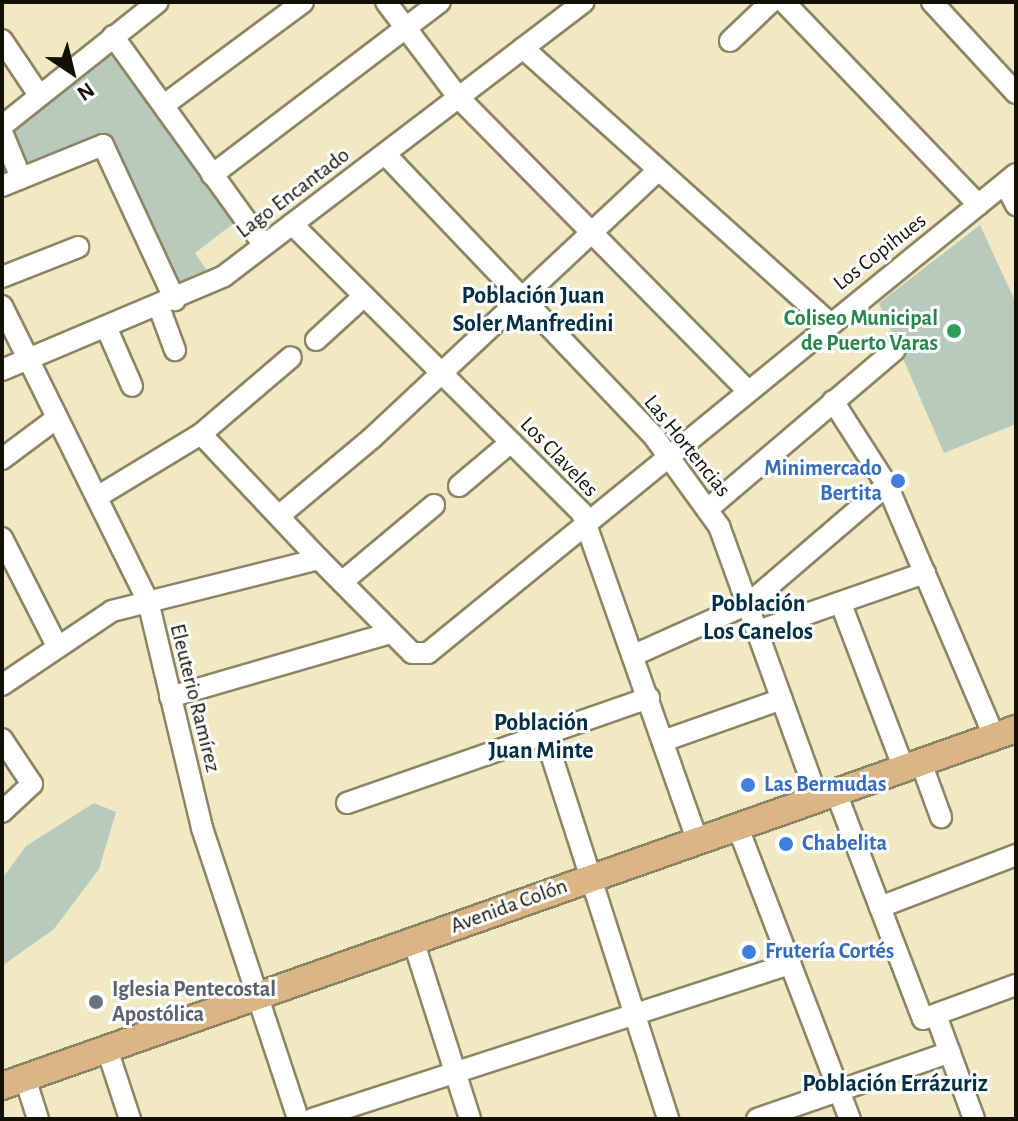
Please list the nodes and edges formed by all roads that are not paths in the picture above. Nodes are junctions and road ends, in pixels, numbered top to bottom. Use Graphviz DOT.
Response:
graph roads {
  1 [pos="158,2"];
  2 [pos="303,2"];
  3 [pos="386,2"];
  4 [pos="440,2"];
  5 [pos="582,2"];
  6 [pos="771,2"];
  7 [pos="784,2"];
  8 [pos="932,2"];
  9 [pos="406,28"];
  10 [pos="113,36"];
  11 [pos="2,40"];
  12 [pos="730,41"];
  13 [pos="523,48"];
  14 [pos="1016,93"];
  15 [pos="39,95"];
  16 [pos="458,97"];
  17 [pos="164,105"];
  18 [pos="2,129"];
  19 [pos="385,154"];
  20 [pos="658,170"];
  21 [pos="212,175"];
  22 [pos="1010,179"];
  23 [pos="11,182"];
  24 [pos="979,205"];
  25 [pos="1016,205"];
  26 [pos="292,224"];
  27 [pos="591,233"];
  28 [pos="264,245"];
  29 [pos="78,247"];
  30 [pos="2,277"];
  31 [pos="364,296"];
  32 [pos="520,300"];
  33 [pos="167,304"];
  34 [pos="2,306"];
  35 [pos="829,323"];
  36 [pos="107,329"];
  37 [pos="316,340"];
  38 [pos="175,350"];
  39 [pos="895,350"];
  40 [pos="291,357"];
  41 [pos="28,359"];
  42 [pos="2,370"];
  43 [pos="442,373"];
  44 [pos="132,386"];
  45 [pos="746,389"];
  46 [pos="833,401"];
  47 [pos="57,418"];
  48 [pos="201,434"];
  49 [pos="511,442"];
  50 [pos="666,454"];
  51 [pos="2,459"];
  52 [pos="887,485"];
  53 [pos="459,486"];
  54 [pos="97,497"];
  55 [pos="434,505"];
  56 [pos="708,509"];
  57 [pos="280,515"];
  58 [pos="586,520"];
  59 [pos="5,551"];
  60 [pos="319,559"];
  61 [pos="925,573"];
  62 [pos="342,582"];
  63 [pos="148,601"];
  64 [pos="748,604"];
  65 [pos="841,604"];
  66 [pos="758,631"];
  67 [pos="390,633"];
  68 [pos="56,644"];
  69 [pos="634,655"];
  70 [pos="2,685"];
  71 [pos="170,697"];
  72 [pos="649,698"];
  73 [pos="782,699"];
  74 [pos="544,732"];
  75 [pos="1009,732"];
  76 [pos="2,739"];
  77 [pos="663,741"];
  78 [pos="912,763"];
  79 [pos="826,794"];
  80 [pos="347,803"];
  81 [pos="2,812"];
  82 [pos="941,817"];
  83 [pos="737,825"];
  84 [pos="697,839"];
  85 [pos="1016,855"];
  86 [pos="591,877"];
  87 [pos="880,907"];
  88 [pos="413,940"];
  89 [pos="790,964"];
  90 [pos="1016,985"];
  91 [pos="256,994"];
  92 [pos="635,1016"];
  93 [pos="929,1017"];
  94 [pos="107,1049"];
  95 [pos="950,1052"];
  96 [pos="456,1075"];
  97 [pos="13,1082"];
  98 [pos="839,1091"];
  99 [pos="38,1119"];
  100 [pos="130,1119"];
  101 [pos="298,1119"];
  102 [pos="312,1119"];
  103 [pos="470,1119"];
  104 [pos="668,1119"];
  105 [pos="757,1119"];
  106 [pos="850,1119"];
  107 [pos="974,1119"];
  1 -- 10 [label="street"];
  2 -- 17 [label="street"];
  3 -- 9 [label="street"];
  4 -- 9 [label="street"];
  5 -- 13 [label="street, Lago Encantado"];
  6 -- 12 [label="street"];
  7 -- 24 [label="street"];
  8 -- 14 [label="street"];
  9 -- 16 [label="street"];
  9 -- 21 [label="street"];
  10 -- 15 [label="street"];
  10 -- 17 [label="street"];
  11 -- 15 [label="street"];
  13 -- 16 [label="street, Lago Encantado"];
  13 -- 20 [label="street"];
  15 -- 18 [label="street"];
  16 -- 19 [label="street, Lago Encantado"];
  16 -- 27 [label="street"];
  17 -- 21 [label="street"];
  18 -- 23 [label="street"];
  19 -- 26 [label="street, Lago Encantado"];
  19 -- 32 [label="street, Las Hortencias"];
  20 -- 27 [label="street"];
  20 -- 35 [label="street"];
  21 -- 28 [label="street"];
  22 -- 24 [label="street, Los Copihues"];
  22 -- 25 [label="street"];
  23 -- 33 [label="street"];
  24 -- 35 [label="street, Los Copihues"];
  26 -- 28 [label="street, Lago Encantado"];
  26 -- 31 [label="street, Los Claveles"];
  27 -- 32 [label="street"];
  27 -- 45 [label="street"];
  28 -- 33 [label="street, Lago Encantado"];
  29 -- 30 [label="street"];
  31 -- 37 [label="street"];
  31 -- 43 [label="street, Los Claveles"];
  32 -- 43 [label="street"];
  32 -- 50 [label="street, Las Hortencias"];
  33 -- 36 [label="street, Lago Encantado"];
  33 -- 38 [label="street"];
  34 -- 41 [label="street, Eleuterio Ramírez"];
  35 -- 45 [label="street, Los Copihues"];
  36 -- 41 [label="street, Lago Encantado"];
  36 -- 44 [label="street"];
  39 -- 46 [label="street"];
  40 -- 48 [label="street"];
  41 -- 42 [label="street, Lago Encantado"];
  41 -- 47 [label="street, Eleuterio Ramírez"];
  43 -- 49 [label="street, Los Claveles"];
  43 -- 57 [label="street"];
  45 -- 50 [label="street, Los Copihues"];
  46 -- 52 [label="street"];
  46 -- 56 [label="street"];
  47 -- 51 [label="street"];
  47 -- 54 [label="street, Eleuterio Ramírez"];
  48 -- 54 [label="street"];
  48 -- 57 [label="street, Los Copihues"];
  49 -- 53 [label="street"];
  49 -- 58 [label="street, Los Claveles"];
  50 -- 56 [label="street, Las Hortencias"];
  50 -- 58 [label="street, Los Copihues"];
  52 -- 61 [label="street"];
  52 -- 64 [label="street"];
  54 -- 63 [label="street, Eleuterio Ramírez"];
  55 -- 62 [label="street"];
  56 -- 64 [label="street, Las Hortencias"];
  57 -- 60 [label="street, Los Copihues"];
  58 -- 67 [label="street, Los Copihues"];
  58 -- 69 [label="street, Los Claveles"];
  59 -- 68 [label="street"];
  60 -- 62 [label="street, Los Copihues"];
  60 -- 63 [label="street"];
  61 -- 65 [label="street"];
  61 -- 75 [label="street"];
  62 -- 67 [label="street, Los Copihues"];
  63 -- 68 [label="street"];
  63 -- 71 [label="street, Eleuterio Ramírez"];
  64 -- 66 [label="street, Las Hortencias"];
  64 -- 69 [label="street"];
  65 -- 66 [label="street"];
  65 -- 78 [label="street"];
  66 -- 73 [label="street, Las Hortencias"];
  67 -- 71 [label="street"];
  68 -- 70 [label="street"];
  69 -- 72 [label="street, Los Claveles"];
  71 -- 91 [label="street, Eleuterio Ramírez"];
  72 -- 74 [label="street"];
  72 -- 77 [label="street, Los Claveles"];
  73 -- 77 [label="street"];
  73 -- 79 [label="street, Las Hortencias"];
  74 -- 80 [label="street"];
  74 -- 86 [label="street"];
  75 -- 78 [label="main road, Avenida Colón"];
  76 -- 81 [label="street"];
  77 -- 84 [label="street, Los Claveles"];
  78 -- 79 [label="main road, Avenida Colón"];
  78 -- 82 [label="street"];
  79 -- 83 [label="main road, Avenida Colón"];
  79 -- 87 [label="street, Las Hortencias"];
  83 -- 84 [label="main road, Avenida Colón"];
  83 -- 89 [label="street"];
  84 -- 86 [label="main road, Avenida Colón"];
  85 -- 87 [label="street"];
  86 -- 88 [label="main road, Avenida Colón"];
  86 -- 92 [label="street"];
  87 -- 93 [label="street, Las Hortencias"];
  88 -- 91 [label="main road, Avenida Colón"];
  88 -- 96 [label="street"];
  89 -- 92 [label="street"];
  89 -- 98 [label="street"];
  90 -- 93 [label="street"];
  91 -- 94 [label="main road, Avenida Colón"];
  91 -- 101 [label="street, Eleuterio Ramírez"];
  92 -- 96 [label="street"];
  92 -- 104 [label="street"];
  93 -- 95 [label="street, Las Hortencias"];
  94 -- 97 [label="main road, Avenida Colón"];
  94 -- 100 [label="street"];
  95 -- 98 [label="street"];
  95 -- 107 [label="street, Las Hortencias"];
  96 -- 102 [label="street"];
  96 -- 103 [label="street"];
  97 -- 99 [label="street"];
  98 -- 105 [label="street"];
  98 -- 106 [label="street"];
}
